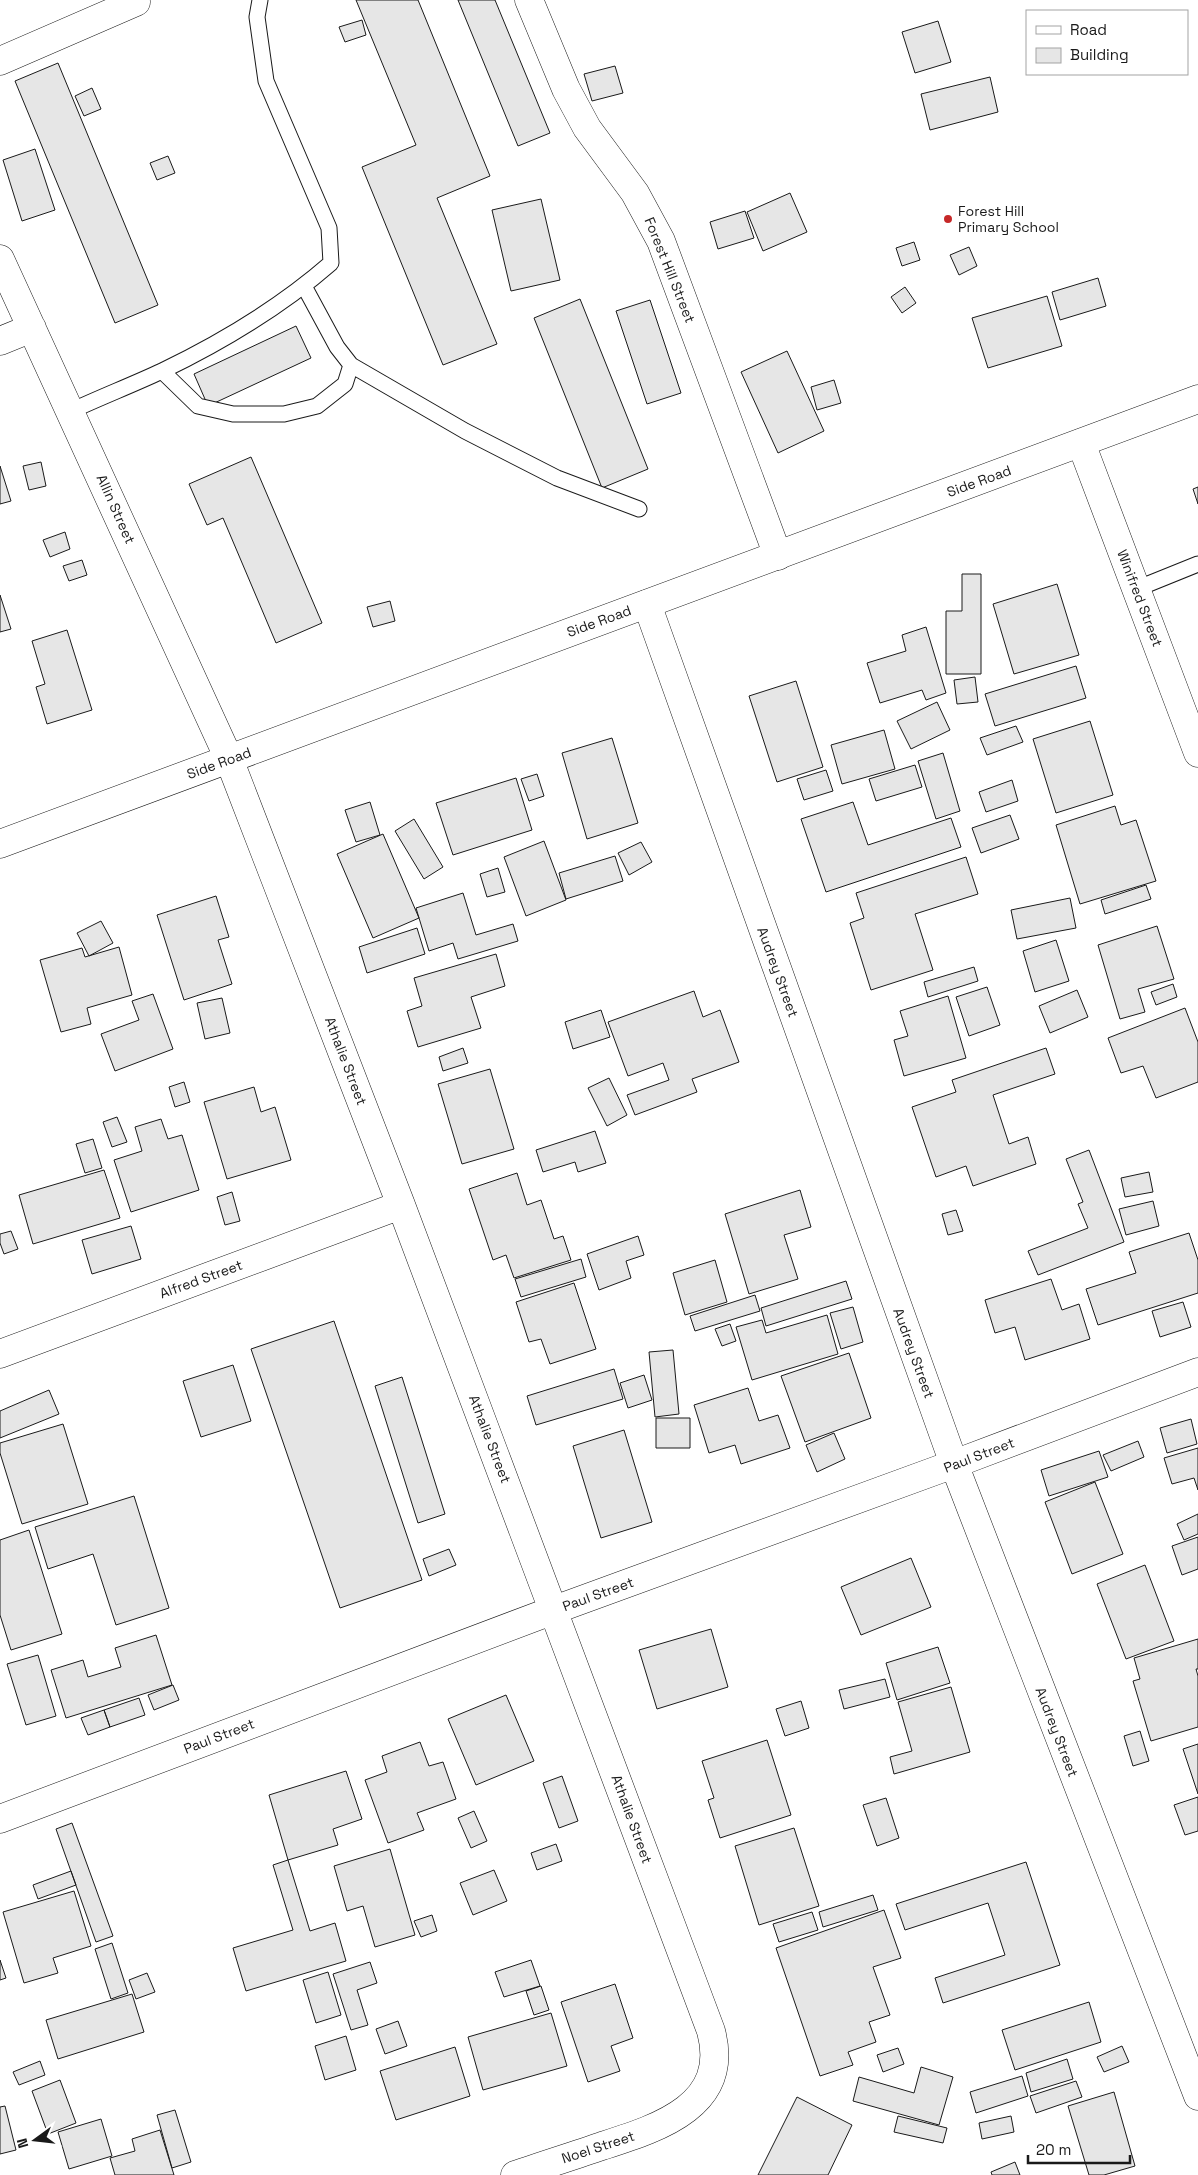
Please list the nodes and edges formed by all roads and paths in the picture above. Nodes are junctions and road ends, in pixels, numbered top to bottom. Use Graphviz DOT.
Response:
graph roads {
  1 [pos="260,0"];
  2 [pos="529,0"];
  3 [pos="136,2"];
  4 [pos="0,61"];
  5 [pos="0,259"];
  6 [pos="304,286"];
  7 [pos="32,328"];
  8 [pos="0,341"];
  9 [pos="351,365"];
  10 [pos="162,371"];
  11 [pos="1198,399"];
  12 [pos="71,411"];
  13 [pos="1081,443"];
  14 [pos="639,509"];
  15 [pos="778,556"];
  16 [pos="1198,564"];
  17 [pos="1136,589"];
  18 [pos="647,604"];
  19 [pos="1198,754"];
  20 [pos="230,759"];
  21 [pos="0,844"];
  22 [pos="401,1205"];
  23 [pos="0,1354"];
  24 [pos="1198,1372"];
  25 [pos="954,1464"];
  26 [pos="554,1610"];
  27 [pos="0,1819"];
  28 [pos="1198,2096"];
  29 [pos="680,2115"];
  30 [pos="515,2175"];
  1 -- 6 [label="lane"];
  2 -- 15 [label="street, Forest Hill Street"];
  3 -- 4 [label="street"];
  5 -- 7 [label="street, Allin Street"];
  6 -- 9 [label="lane"];
  6 -- 10 [label="lane"];
  7 -- 8 [label="street"];
  7 -- 12 [label="street, Allin Street"];
  9 -- 10 [label="lane"];
  9 -- 14 [label="lane"];
  10 -- 12 [label="lane"];
  11 -- 13 [label="street, Side Road"];
  12 -- 20 [label="street, Allin Street"];
  13 -- 15 [label="street, Side Road"];
  13 -- 17 [label="street, Winifred Street"];
  15 -- 18 [label="street, Side Road"];
  16 -- 17 [label="lane"];
  17 -- 19 [label="street, Winifred Street"];
  18 -- 20 [label="street, Side Road"];
  18 -- 25 [label="street, Audrey Street"];
  20 -- 21 [label="street, Side Road"];
  20 -- 22 [label="street, Athalie Street"];
  22 -- 23 [label="street, Alfred Street"];
  22 -- 26 [label="street, Athalie Street"];
  24 -- 25 [label="street, Paul Street"];
  25 -- 26 [label="street, Paul Street"];
  25 -- 28 [label="street, Audrey Street"];
  26 -- 27 [label="street, Paul Street"];
  26 -- 29 [label="street, Athalie Street"];
  29 -- 30 [label="street, Noel Street"];
}
